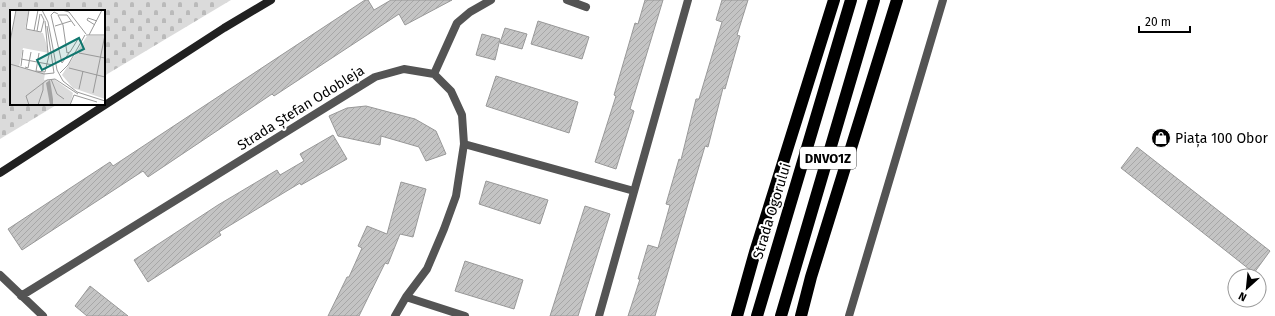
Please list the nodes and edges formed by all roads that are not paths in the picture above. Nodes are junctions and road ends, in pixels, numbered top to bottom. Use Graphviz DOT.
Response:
graph roads {
  1 [pos="272,0"];
  2 [pos="491,0"];
  3 [pos="567,0"];
  4 [pos="688,0"];
  5 [pos="834,0"];
  6 [pos="851,0"];
  7 [pos="874,0"];
  8 [pos="897,0"];
  9 [pos="943,0"];
  10 [pos="586,7"];
  11 [pos="434,74"];
  12 [pos="464,144"];
  13 [pos="0,173"];
  14 [pos="634,191"];
  15 [pos="0,276"];
  16 [pos="22,296"];
  17 [pos="406,297"];
  18 [pos="43,316"];
  19 [pos="395,316"];
  20 [pos="465,316"];
  21 [pos="599,316"];
  22 [pos="737,316"];
  23 [pos="757,316"];
  24 [pos="781,316"];
  25 [pos="801,316"];
  26 [pos="849,316"];
  1 -- 13 [label="main road"];
  2 -- 11 [label="street"];
  3 -- 10 [label="street"];
  4 -- 14 [label="street"];
  5 -- 22 [label="highway"];
  6 -- 23 [label="highway, Strada Ogorului / DNVO1Z"];
  7 -- 24 [label="highway, DNVO1Z"];
  8 -- 25 [label="highway"];
  9 -- 26 [label="street"];
  11 -- 12 [label="street"];
  11 -- 16 [label="street, Strada Ștefan Odobleja"];
  12 -- 14 [label="street"];
  12 -- 17 [label="street"];
  14 -- 21 [label="street"];
  15 -- 16 [label="street"];
  16 -- 18 [label="street"];
  17 -- 19 [label="street"];
  17 -- 20 [label="street"];
}
